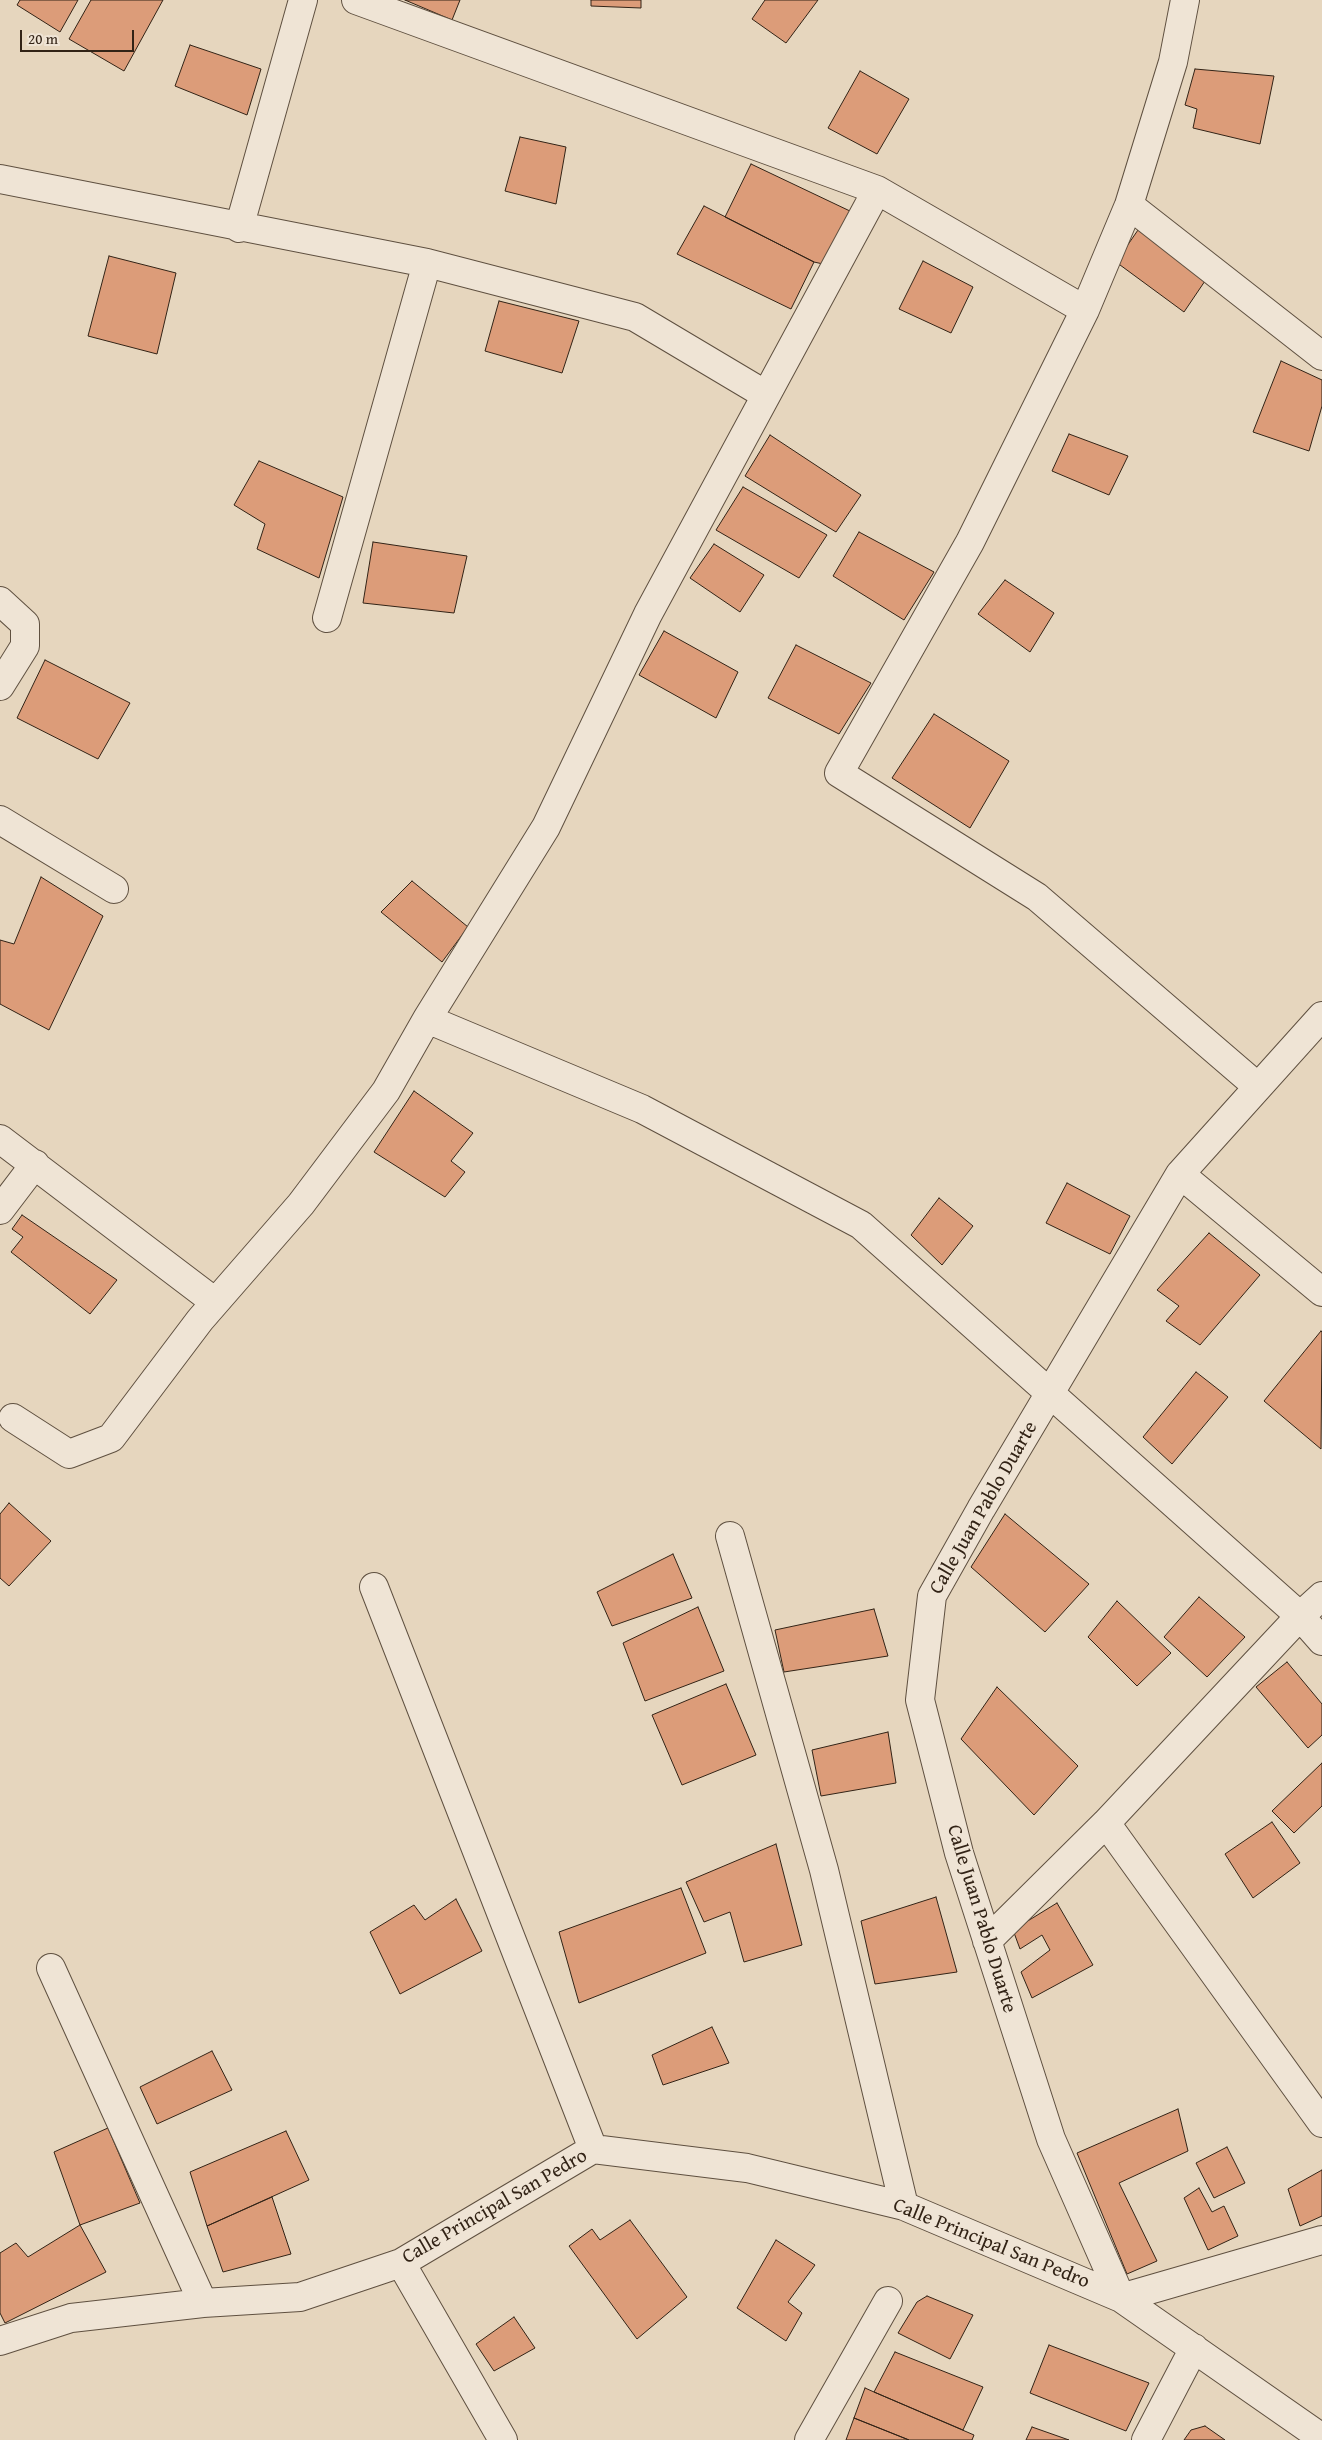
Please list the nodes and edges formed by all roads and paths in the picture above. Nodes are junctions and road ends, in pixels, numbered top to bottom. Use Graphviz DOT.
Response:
graph roads {
  1 [pos="303,0"];
  2 [pos="356,0"];
  3 [pos="1185,0"];
  4 [pos="0,179"];
  5 [pos="877,190"];
  6 [pos="1129,205"];
  7 [pos="239,228"];
  8 [pos="427,263"];
  9 [pos="1085,310"];
  10 [pos="1322,356"];
  11 [pos="766,395"];
  12 [pos="0,601"];
  13 [pos="327,618"];
  14 [pos="0,686"];
  15 [pos="0,820"];
  16 [pos="114,889"];
  17 [pos="1322,1016"];
  18 [pos="427,1019"];
  19 [pos="1258,1087"];
  20 [pos="0,1139"];
  21 [pos="35,1164"];
  22 [pos="1180,1174"];
  23 [pos="0,1210"];
  24 [pos="1322,1292"];
  25 [pos="215,1302"];
  26 [pos="1050,1393"];
  27 [pos="13,1418"];
  28 [pos="730,1536"];
  29 [pos="374,1587"];
  30 [pos="1322,1596"];
  31 [pos="1300,1616"];
  32 [pos="1322,1641"];
  33 [pos="1106,1823"];
  34 [pos="987,1941"];
  35 [pos="51,1968"];
  36 [pos="1322,2123"];
  37 [pos="593,2149"];
  38 [pos="904,2206"];
  39 [pos="1322,2240"];
  40 [pos="401,2263"];
  41 [pos="1121,2298"];
  42 [pos="888,2301"];
  43 [pos="203,2303"];
  44 [pos="0,2341"];
  45 [pos="1194,2348"];
  46 [pos="1322,2438"];
  47 [pos="503,2440"];
  48 [pos="808,2440"];
  49 [pos="1146,2440"];
  1 -- 7 [label="street"];
  2 -- 5 [label="street"];
  3 -- 6 [label="street"];
  4 -- 7 [label="street"];
  5 -- 9 [label="street"];
  5 -- 11 [label="street"];
  6 -- 9 [label="street"];
  6 -- 10 [label="street"];
  7 -- 8 [label="street"];
  8 -- 11 [label="street"];
  8 -- 13 [label="street"];
  9 -- 19 [label="street"];
  11 -- 18 [label="street"];
  12 -- 14 [label="street"];
  15 -- 16 [label="street"];
  17 -- 19 [label="street, Calle Juan Pablo Duarte"];
  18 -- 25 [label="street"];
  18 -- 26 [label="street"];
  19 -- 22 [label="street, Calle Juan Pablo Duarte"];
  20 -- 21 [label="street"];
  21 -- 23 [label="street"];
  21 -- 25 [label="street"];
  22 -- 24 [label="street"];
  22 -- 26 [label="street, Calle Juan Pablo Duarte"];
  25 -- 27 [label="street"];
  26 -- 31 [label="street"];
  26 -- 34 [label="street, Calle Juan Pablo Duarte"];
  28 -- 38 [label="street"];
  29 -- 37 [label="street"];
  30 -- 31 [label="street"];
  31 -- 32 [label="street"];
  31 -- 33 [label="street"];
  33 -- 34 [label="street"];
  33 -- 36 [label="street"];
  34 -- 41 [label="street, Calle Juan Pablo Duarte"];
  35 -- 43 [label="street"];
  37 -- 38 [label="street, Calle Principal San Pedro"];
  37 -- 40 [label="street, Calle Principal San Pedro"];
  38 -- 41 [label="street, Calle Principal San Pedro"];
  39 -- 41 [label="street"];
  40 -- 43 [label="street, Calle Principal San Pedro"];
  40 -- 47 [label="street"];
  41 -- 45 [label="street, Calle Principal San Pedro"];
  42 -- 48 [label="street"];
  43 -- 44 [label="street, Calle Principal San Pedro"];
  45 -- 46 [label="street, Calle Principal San Pedro"];
  45 -- 49 [label="street"];
}
